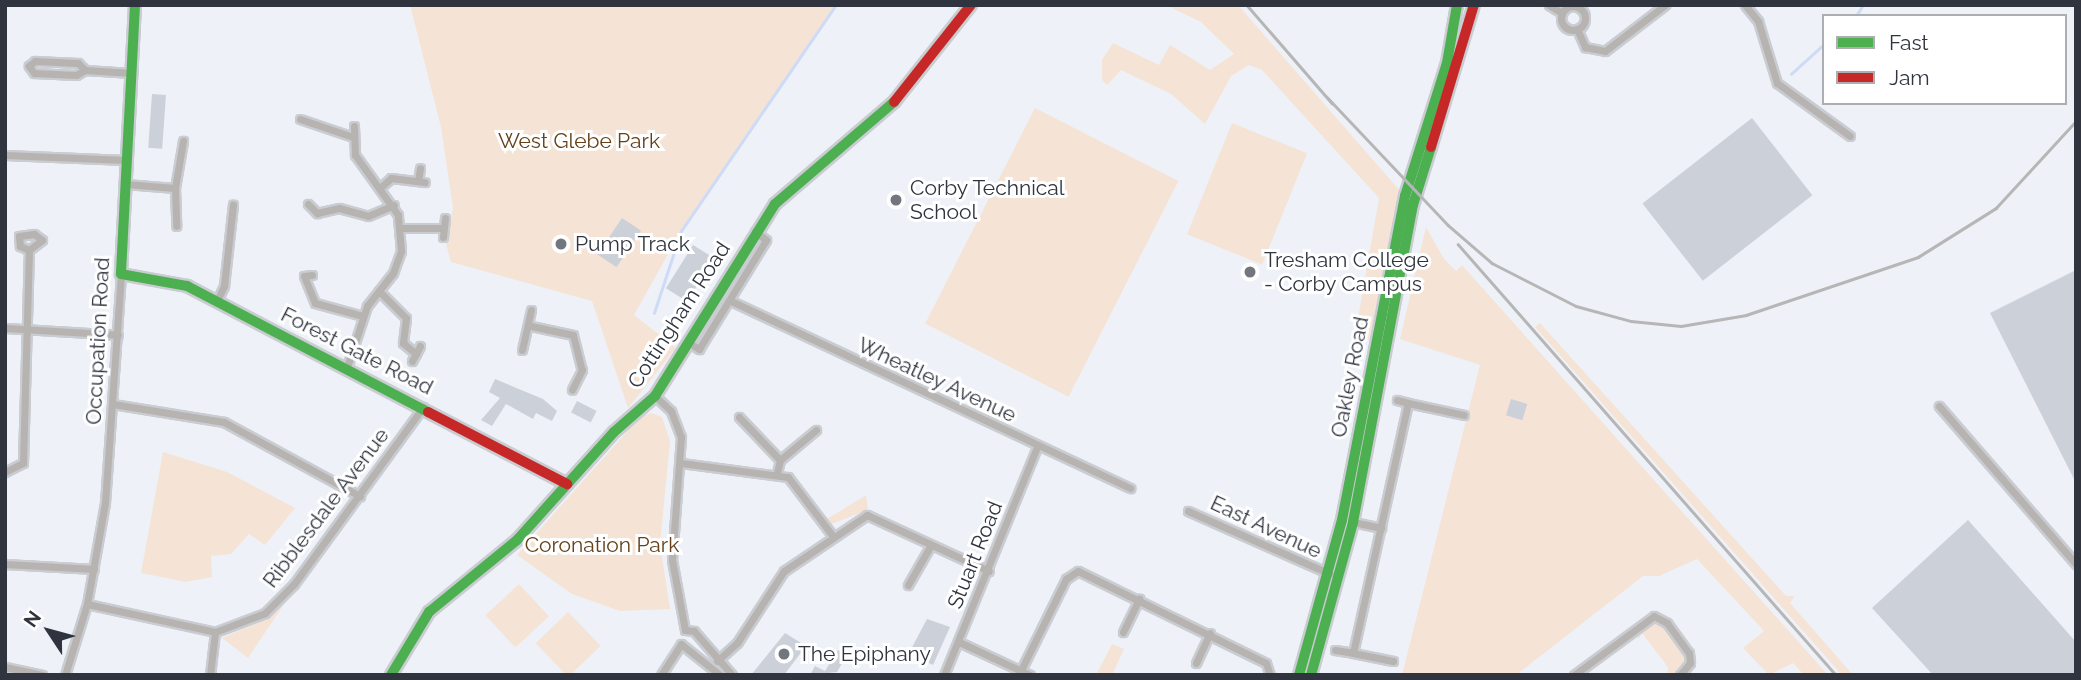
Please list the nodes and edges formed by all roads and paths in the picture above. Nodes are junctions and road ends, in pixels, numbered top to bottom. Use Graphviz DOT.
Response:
graph roads {
  1 [pos="135,5"];
  2 [pos="971,5"];
  3 [pos="1474,5"];
  4 [pos="1549,5"];
  5 [pos="1665,5"];
  6 [pos="1745,5"];
  7 [pos="1579,7"];
  8 [pos="1460,8"];
  9 [pos="1562,13"];
  10 [pos="1577,29"];
  11 [pos="85,70"];
  12 [pos="132,73"];
  13 [pos="300,119"];
  14 [pos="311,122"];
  15 [pos="354,126"];
  16 [pos="309,131"];
  17 [pos="1850,136"];
  18 [pos="353,137"];
  19 [pos="183,141"];
  20 [pos="5,155"];
  21 [pos="126,160"];
  22 [pos="420,168"];
  23 [pos="125,184"];
  24 [pos="381,187"];
  25 [pos="175,188"];
  26 [pos="233,204"];
  27 [pos="308,204"];
  28 [pos="394,205"];
  29 [pos="445,218"];
  30 [pos="176,226"];
  31 [pos="401,228"];
  32 [pos="443,228"];
  33 [pos="755,231"];
  34 [pos="443,237"];
  35 [pos="29,250"];
  36 [pos="121,274"];
  37 [pos="312,275"];
  38 [pos="379,291"];
  39 [pos="217,301"];
  40 [pos="731,301"];
  41 [pos="531,310"];
  42 [pos="363,316"];
  43 [pos="531,326"];
  44 [pos="5,328"];
  45 [pos="29,329"];
  46 [pos="118,335"];
  47 [pos="694,346"];
  48 [pos="523,350"];
  49 [pos="416,353"];
  50 [pos="347,367"];
  51 [pos="572,390"];
  52 [pos="655,396"];
  53 [pos="1397,400"];
  54 [pos="1408,403"];
  55 [pos="113,404"];
  56 [pos="1939,406"];
  57 [pos="423,407"];
  58 [pos="1464,415"];
  59 [pos="739,418"];
  60 [pos="816,430"];
  61 [pos="1037,447"];
  62 [pos="780,460"];
  63 [pos="681,463"];
  64 [pos="5,472"];
  65 [pos="777,473"];
  66 [pos="567,484"];
  67 [pos="1130,488"];
  68 [pos="360,496"];
  69 [pos="1188,511"];
  70 [pos="1353,522"];
  71 [pos="1381,528"];
  72 [pos="832,535"];
  73 [pos="931,545"];
  74 [pos="5,564"];
  75 [pos="2076,564"];
  76 [pos="94,569"];
  77 [pos="989,571"];
  78 [pos="1330,575"];
  79 [pos="908,585"];
  80 [pos="1139,599"];
  81 [pos="87,604"];
  82 [pos="685,630"];
  83 [pos="215,632"];
  84 [pos="1123,632"];
  85 [pos="1210,634"];
  86 [pos="698,636"];
  87 [pos="959,642"];
  88 [pos="683,646"];
  89 [pos="1335,650"];
  90 [pos="1353,653"];
  91 [pos="717,661"];
  92 [pos="1392,661"];
  93 [pos="1196,663"];
  94 [pos="5,667"];
  95 [pos="1021,670"];
  96 [pos="42,675"];
  97 [pos="65,675"];
  98 [pos="210,675"];
  99 [pos="391,675"];
  100 [pos="661,675"];
  101 [pos="720,675"];
  102 [pos="732,675"];
  103 [pos="944,675"];
  104 [pos="1030,675"];
  105 [pos="1270,675"];
  106 [pos="1299,675"];
  107 [pos="1311,675"];
  108 [pos="1574,675"];
  109 [pos="1680,675"];
  1 -- 12 [label="main road, Occupation Road"];
  2 -- 33 [label="main road, Cottingham Road"];
  3 -- 70 [label="main road, Oakley Road"];
  4 -- 9 [label="street"];
  5 -- 10 [label="street"];
  6 -- 17 [label="street"];
  7 -- 9 [label="street"];
  7 -- 10 [label="street"];
  8 -- 78 [label="main road, Oakley Road"];
  9 -- 10 [label="street"];
  11 -- 11 [label="street"];
  11 -- 12 [label="street"];
  12 -- 21 [label="main road, Occupation Road"];
  13 -- 14 [label="street"];
  14 -- 16 [label="street"];
  14 -- 18 [label="street"];
  15 -- 18 [label="street"];
  18 -- 24 [label="street"];
  19 -- 25 [label="street"];
  20 -- 21 [label="street"];
  21 -- 23 [label="main road, Occupation Road"];
  22 -- 24 [label="street"];
  23 -- 25 [label="street"];
  23 -- 36 [label="main road, Occupation Road"];
  24 -- 28 [label="street"];
  25 -- 30 [label="street"];
  26 -- 39 [label="street"];
  27 -- 28 [label="street"];
  28 -- 31 [label="street"];
  29 -- 32 [label="street"];
  31 -- 32 [label="street"];
  31 -- 38 [label="street"];
  32 -- 34 [label="street"];
  33 -- 40 [label="street"];
  33 -- 52 [label="main road, Cottingham Road"];
  35 -- 45 [label="street"];
  36 -- 39 [label="main road, Forest Gate Road"];
  36 -- 46 [label="street, Occupation Road"];
  37 -- 42 [label="street"];
  38 -- 42 [label="street"];
  38 -- 49 [label="street"];
  39 -- 50 [label="main road, Forest Gate Road"];
  40 -- 47 [label="street"];
  40 -- 61 [label="street, Wheatley Avenue"];
  41 -- 43 [label="street"];
  42 -- 50 [label="street"];
  43 -- 48 [label="street"];
  43 -- 51 [label="street"];
  44 -- 45 [label="street"];
  45 -- 46 [label="street"];
  45 -- 64 [label="street"];
  46 -- 55 [label="street, Occupation Road"];
  50 -- 57 [label="main road, Forest Gate Road"];
  52 -- 63 [label="street"];
  52 -- 66 [label="main road, Cottingham Road"];
  53 -- 54 [label="street"];
  54 -- 58 [label="street"];
  54 -- 71 [label="street"];
  55 -- 68 [label="street"];
  55 -- 76 [label="street, Occupation Road"];
  56 -- 75 [label="street"];
  57 -- 66 [label="main road, Forest Gate Road"];
  57 -- 68 [label="street, Ribblesdale Avenue"];
  59 -- 62 [label="street"];
  60 -- 62 [label="street"];
  61 -- 67 [label="street, Wheatley Avenue"];
  61 -- 77 [label="street, Stuart Road"];
  62 -- 65 [label="street"];
  63 -- 65 [label="street"];
  63 -- 82 [label="street"];
  65 -- 72 [label="street"];
  66 -- 99 [label="main road, Cottingham Road"];
  68 -- 83 [label="street, Ribblesdale Avenue"];
  69 -- 78 [label="street, East Avenue"];
  70 -- 71 [label="street"];
  70 -- 107 [label="main road, Oakley Road"];
  71 -- 90 [label="street"];
  72 -- 73 [label="street"];
  72 -- 91 [label="street"];
  73 -- 77 [label="street"];
  73 -- 79 [label="street"];
  74 -- 76 [label="street"];
  76 -- 81 [label="street, Occupation Road"];
  77 -- 87 [label="street, Stuart Road"];
  78 -- 106 [label="main road, Oakley Road"];
  80 -- 84 [label="street"];
  80 -- 85 [label="street"];
  80 -- 95 [label="street"];
  81 -- 83 [label="street, Ribblesdale Avenue"];
  81 -- 97 [label="street, Occupation Road"];
  82 -- 86 [label="street"];
  82 -- 88 [label="street"];
  83 -- 98 [label="street"];
  85 -- 93 [label="street"];
  85 -- 105 [label="street"];
  86 -- 88 [label="street"];
  86 -- 91 [label="street"];
  87 -- 95 [label="street"];
  87 -- 103 [label="street, Stuart Road"];
  88 -- 100 [label="street"];
  88 -- 101 [label="street"];
  89 -- 90 [label="street"];
  90 -- 92 [label="street"];
  91 -- 102 [label="street"];
  94 -- 96 [label="street"];
  95 -- 104 [label="street"];
  108 -- 109 [label="street"];
}
